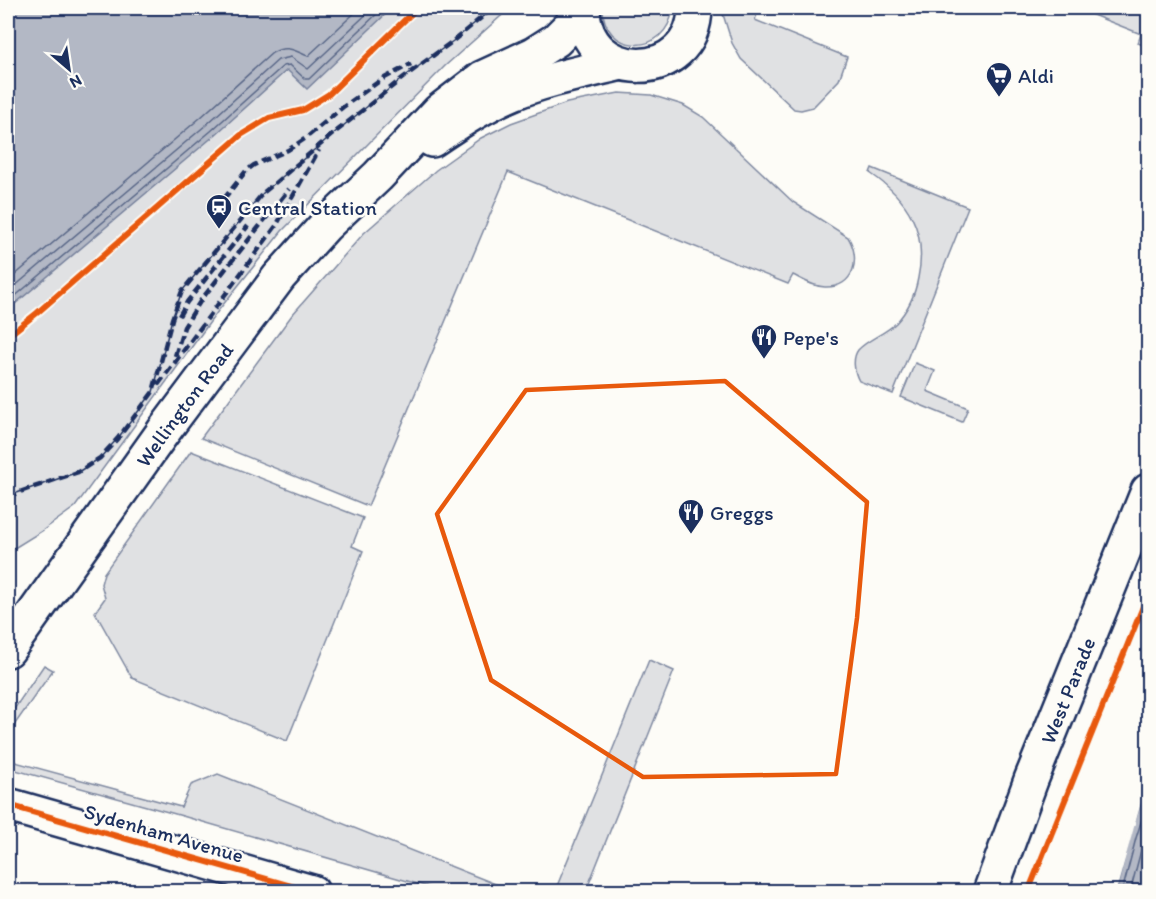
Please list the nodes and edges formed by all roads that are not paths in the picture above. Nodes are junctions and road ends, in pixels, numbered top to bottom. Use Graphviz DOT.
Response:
graph roads {
  1 [pos="582,8"];
  2 [pos="695,8"];
  3 [pos="621,63"];
  4 [pos="378,176"];
  5 [pos="1149,490"];
  6 [pos="8,650"];
  7 [pos="8,806"];
  8 [pos="217,878"];
  9 [pos="312,891"];
  10 [pos="990,891"];
  1 -- 3 [label="main road"];
  1 -- 4 [label="main road, Wellington Road"];
  2 -- 3 [label="main road"];
  3 -- 4 [label="main road, Wellington Road"];
  4 -- 6 [label="main road, Wellington Road"];
  5 -- 10 [label="main road, West Parade"];
  7 -- 8 [label="main road, Sydenham Avenue"];
  8 -- 9 [label="main road, Sydenham Avenue"];
}
